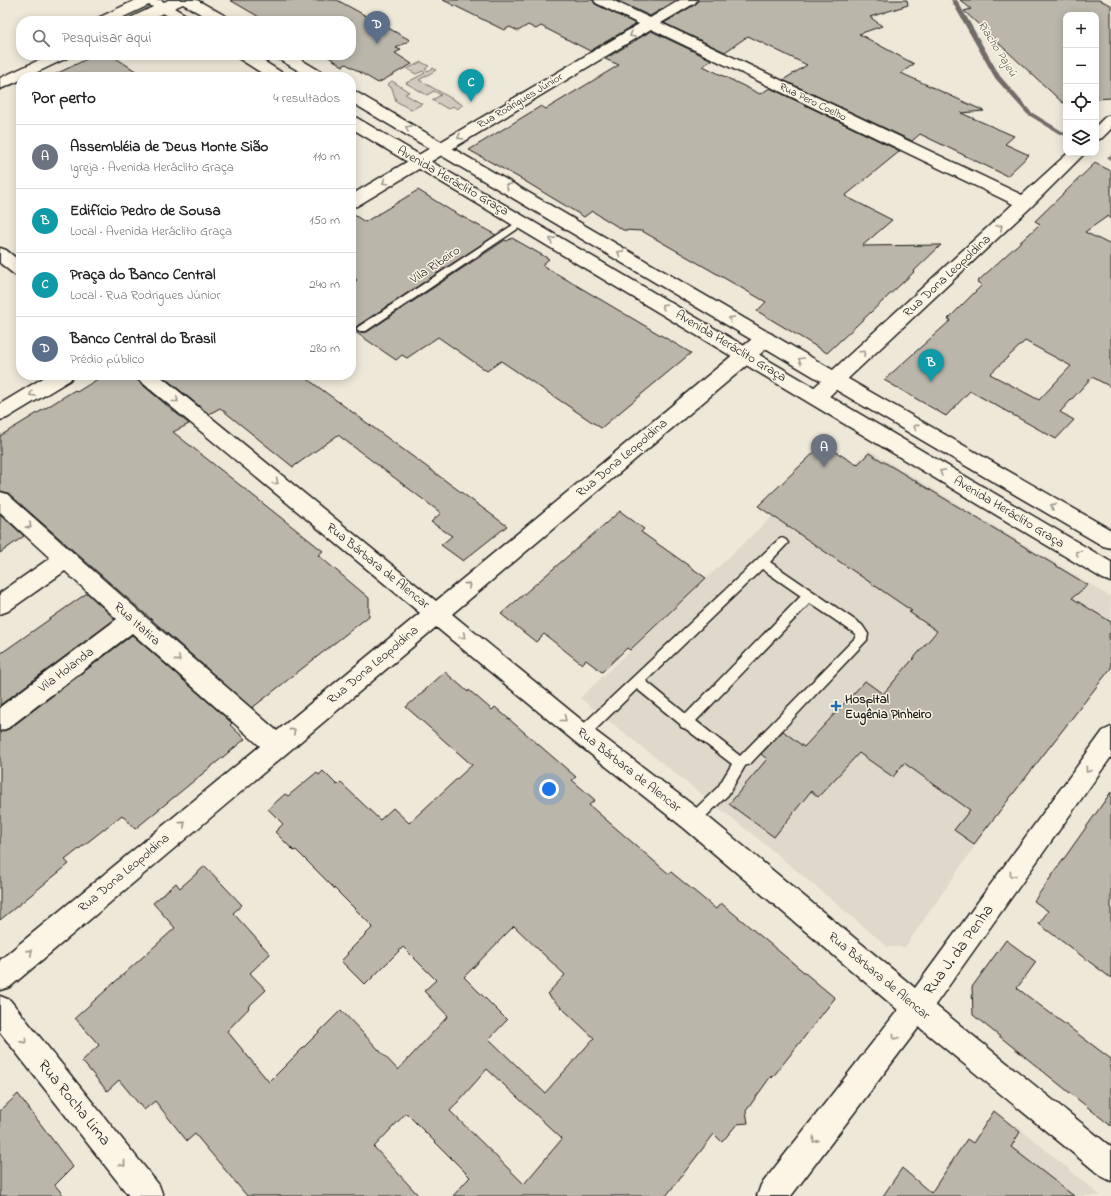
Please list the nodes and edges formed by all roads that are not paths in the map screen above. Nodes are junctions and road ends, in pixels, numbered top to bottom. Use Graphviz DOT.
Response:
graph roads {
  1 [pos="148,0"];
  2 [pos="179,0"];
  3 [pos="188,0"];
  4 [pos="601,0"];
  5 [pos="690,0"];
  6 [pos="157,4"];
  7 [pos="114,16"];
  8 [pos="141,16"];
  9 [pos="177,16"];
  10 [pos="215,16"];
  11 [pos="650,24"];
  12 [pos="19,60"];
  13 [pos="51,60"];
  14 [pos="251,60"];
  15 [pos="291,60"];
  16 [pos="0,69"];
  17 [pos="26,72"];
  18 [pos="271,72"];
  19 [pos="311,72"];
  20 [pos="16,77"];
  21 [pos="0,84"];
  22 [pos="356,98"];
  23 [pos="1111,120"];
  24 [pos="356,124"];
  25 [pos="1099,131"];
  26 [pos="442,148"];
  27 [pos="1074,156"];
  28 [pos="418,161"];
  29 [pos="356,199"];
  30 [pos="1025,203"];
  31 [pos="522,222"];
  32 [pos="0,254"];
  33 [pos="16,267"];
  34 [pos="362,329"];
  35 [pos="765,339"];
  36 [pos="745,355"];
  37 [pos="55,380"];
  38 [pos="152,380"];
  39 [pos="834,380"];
  40 [pos="816,397"];
  41 [pos="0,414"];
  42 [pos="0,500"];
  43 [pos="1111,540"];
  44 [pos="782,543"];
  45 [pos="66,559"];
  46 [pos="762,563"];
  47 [pos="1111,573"];
  48 [pos="810,595"];
  49 [pos="0,605"];
  50 [pos="436,613"];
  51 [pos="133,620"];
  52 [pos="636,682"];
  53 [pos="0,720"];
  54 [pos="686,723"];
  55 [pos="582,734"];
  56 [pos="1111,738"];
  57 [pos="276,745"];
  58 [pos="740,762"];
  59 [pos="693,820"];
  60 [pos="0,978"];
  61 [pos="917,1008"];
  62 [pos="0,1010"];
  63 [pos="1111,1166"];
  64 [pos="148,1196"];
  65 [pos="772,1196"];
  1 -- 7 [label="street"];
  2 -- 6 [label="street"];
  3 -- 10 [label="street"];
  4 -- 11 [label="street, Rua Pero Coelho"];
  5 -- 11 [label="street, Rua Rodrigues Júnior"];
  6 -- 8 [label="street"];
  6 -- 9 [label="street"];
  11 -- 26 [label="street, Rua Rodrigues Júnior, one-way"];
  11 -- 30 [label="street, Rua Pero Coelho"];
  12 -- 16 [label="street"];
  13 -- 17 [label="street"];
  14 -- 18 [label="street"];
  15 -- 19 [label="street"];
  20 -- 21 [label="street"];
  26 -- 22 [label="street, Avenida Heráclito Graça, one-way"];
  23 -- 25 [label="street"];
  24 -- 28 [label="street, Avenida Heráclito Graça"];
  26 -- 28 [label="street, Rua Rodrigues Júnior"];
  35 -- 26 [label="street, Avenida Heráclito Graça, one-way"];
  27 -- 30 [label="street, Rua Dona Leopoldina"];
  28 -- 29 [label="street, Rua Rodrigues Júnior, one-way"];
  28 -- 31 [label="street, Avenida Heráclito Graça"];
  39 -- 30 [label="street, Rua Dona Leopoldina, one-way"];
  31 -- 34 [label="lane, Vila Ribeiro"];
  36 -- 31 [label="street, Avenida Heráclito Graça, one-way"];
  32 -- 33 [label="street"];
  35 -- 36 [label="street, Rua Dona Leopoldina"];
  39 -- 35 [label="street, Avenida Heráclito Graça, one-way"];
  36 -- 40 [label="street, Avenida Heráclito Graça"];
  50 -- 36 [label="street, Rua Dona Leopoldina, one-way"];
  37 -- 41 [label="street, one-way"];
  38 -- 50 [label="street, Rua Bárbara de Alencar, one-way"];
  39 -- 40 [label="street, Rua Dona Leopoldina"];
  43 -- 39 [label="street, Avenida Heráclito Graça, one-way"];
  47 -- 40 [label="street, Avenida Heráclito Graça, one-way"];
  42 -- 45 [label="street, Rua Itatira, one-way"];
  44 -- 46 [label="lane"];
  45 -- 49 [label="street"];
  45 -- 51 [label="street, Rua Itatira"];
  46 -- 48 [label="lane"];
  46 -- 52 [label="lane"];
  48 -- 54 [label="lane"];
  48 -- 58 [label="lane"];
  50 -- 55 [label="street, Rua Bárbara de Alencar, one-way"];
  57 -- 50 [label="street, Rua Dona Leopoldina, one-way"];
  51 -- 53 [label="street, Vila Holanda"];
  51 -- 57 [label="street, Rua Itatira, one-way"];
  52 -- 54 [label="lane"];
  52 -- 55 [label="lane"];
  54 -- 58 [label="lane"];
  55 -- 59 [label="street, Rua Bárbara de Alencar"];
  56 -- 61 [label="street, Rua J. da Penha, one-way"];
  60 -- 57 [label="street, Rua Dona Leopoldina, one-way"];
  58 -- 59 [label="lane"];
  59 -- 61 [label="street, Rua Bárbara de Alencar"];
  61 -- 63 [label="street, Rua Bárbara de Alencar"];
  61 -- 65 [label="street, Rua J. da Penha, one-way"];
  62 -- 64 [label="street, Rua Rocha Lima, one-way"];
}
